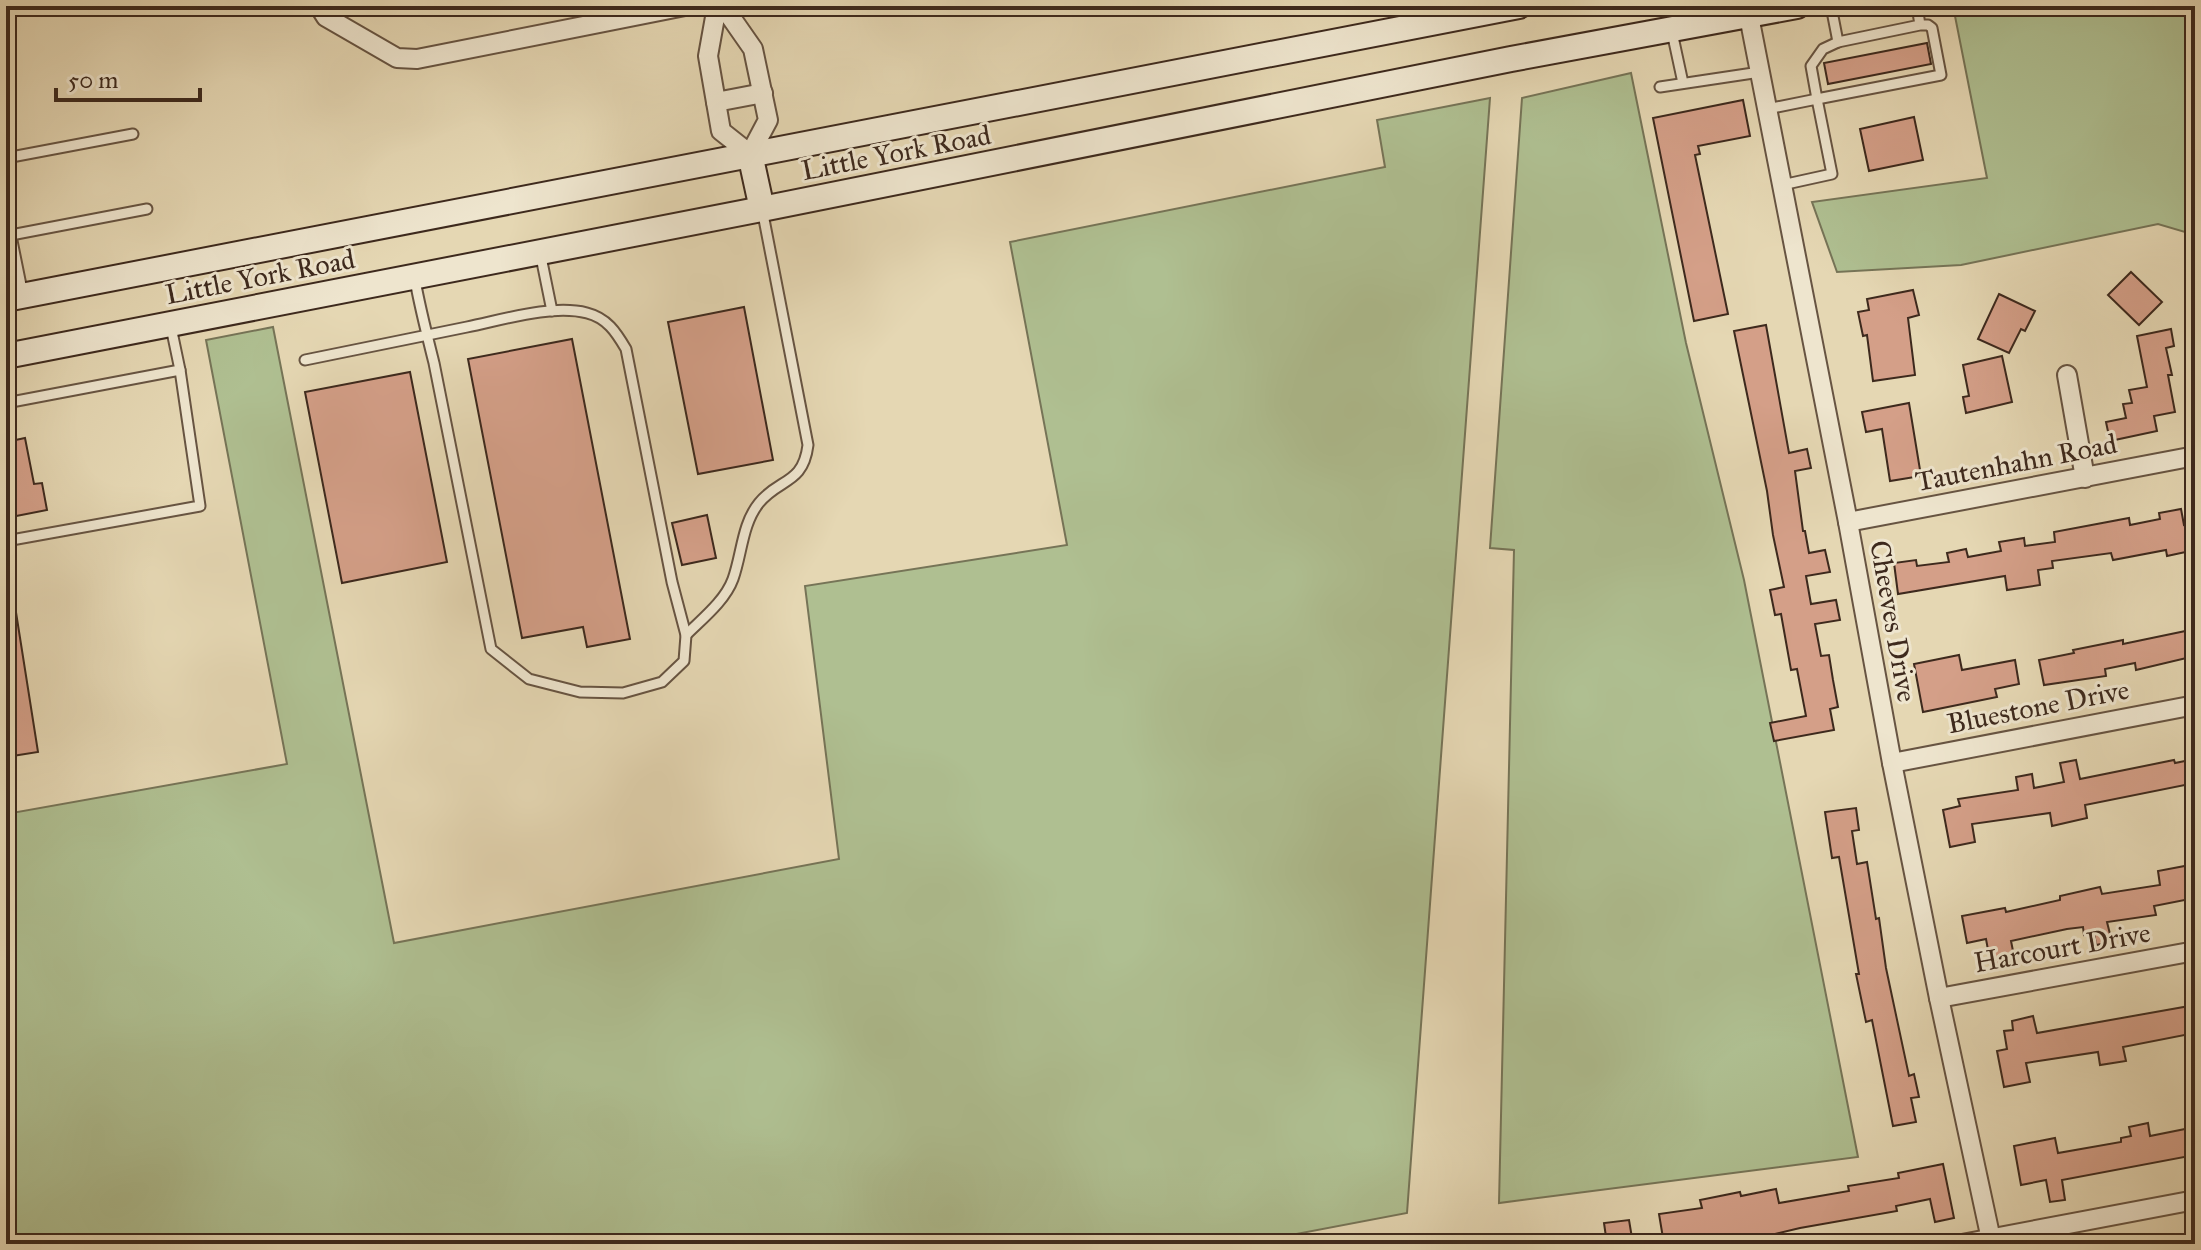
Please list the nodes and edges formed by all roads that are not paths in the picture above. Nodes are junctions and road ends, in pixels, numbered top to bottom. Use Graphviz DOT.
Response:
graph roads {
  1 [pos="319,6"];
  2 [pos="685,6"];
  3 [pos="720,6"];
  4 [pos="1519,6"];
  5 [pos="1797,6"];
  6 [pos="1831,6"];
  7 [pos="1917,6"];
  8 [pos="1748,11"];
  9 [pos="1920,25"];
  10 [pos="1671,30"];
  11 [pos="1838,42"];
  12 [pos="1760,72"];
  13 [pos="1683,83"];
  14 [pos="1660,87"];
  15 [pos="763,93"];
  16 [pos="1817,99"];
  17 [pos="716,102"];
  18 [pos="1767,109"];
  19 [pos="133,134"];
  20 [pos="750,154"];
  21 [pos="6,158"];
  22 [pos="1782,185"];
  23 [pos="147,209"];
  24 [pos="762,209"];
  25 [pos="6,211"];
  26 [pos="9,234"];
  27 [pos="540,252"];
  28 [pos="415,276"];
  29 [pos="15,297"];
  30 [pos="552,311"];
  31 [pos="171,323"];
  32 [pos="427,335"];
  33 [pos="6,356"];
  34 [pos="305,360"];
  35 [pos="180,370"];
  36 [pos="2067,375"];
  37 [pos="6,403"];
  38 [pos="2195,456"];
  39 [pos="2085,478"];
  40 [pos="1848,522"];
  41 [pos="6,541"];
  42 [pos="686,635"];
  43 [pos="2195,705"];
  44 [pos="1892,763"];
  45 [pos="2195,951"];
  46 [pos="1939,998"];
  47 [pos="2195,1200"];
  48 [pos="1992,1241"];
  49 [pos="1962,1244"];
  1 -- 2 [label="street"];
  3 -- 15 [label="street"];
  3 -- 17 [label="street"];
  4 -- 20 [label="main road, Little York Road"];
  5 -- 8 [label="main road, Little York Road"];
  6 -- 11 [label="lane"];
  7 -- 9 [label="lane"];
  8 -- 10 [label="main road, Little York Road"];
  8 -- 12 [label="street, Cheeves Drive"];
  9 -- 11 [label="lane"];
  9 -- 16 [label="lane"];
  10 -- 13 [label="lane"];
  10 -- 24 [label="main road, Little York Road"];
  11 -- 16 [label="lane"];
  12 -- 13 [label="lane"];
  12 -- 18 [label="street, Cheeves Drive"];
  13 -- 14 [label="lane"];
  15 -- 17 [label="street"];
  15 -- 20 [label="street"];
  16 -- 18 [label="lane"];
  16 -- 22 [label="lane"];
  17 -- 20 [label="street"];
  18 -- 22 [label="street, Cheeves Drive"];
  19 -- 21 [label="lane"];
  20 -- 24 [label="main road"];
  20 -- 29 [label="main road, Little York Road"];
  22 -- 40 [label="street, Cheeves Drive"];
  23 -- 26 [label="lane"];
  24 -- 27 [label="main road, Little York Road"];
  24 -- 42 [label="lane"];
  25 -- 26 [label="lane"];
  26 -- 29 [label="lane"];
  27 -- 28 [label="main road, Little York Road"];
  27 -- 30 [label="lane"];
  28 -- 31 [label="main road, Little York Road"];
  28 -- 32 [label="lane"];
  30 -- 32 [label="lane"];
  30 -- 42 [label="lane"];
  31 -- 33 [label="main road, Little York Road"];
  31 -- 35 [label="lane"];
  32 -- 34 [label="lane"];
  32 -- 42 [label="lane"];
  35 -- 37 [label="lane"];
  35 -- 41 [label="lane"];
  36 -- 39 [label="street"];
  38 -- 39 [label="street, Tautenhahn Road"];
  39 -- 40 [label="street, Tautenhahn Road"];
  40 -- 44 [label="street, Cheeves Drive"];
  43 -- 44 [label="street, Bluestone Drive"];
  44 -- 46 [label="street, Cheeves Drive"];
  45 -- 46 [label="street, Harcourt Drive"];
  46 -- 48 [label="street, Cheeves Drive"];
  47 -- 48 [label="street"];
  48 -- 49 [label="street"];
}
